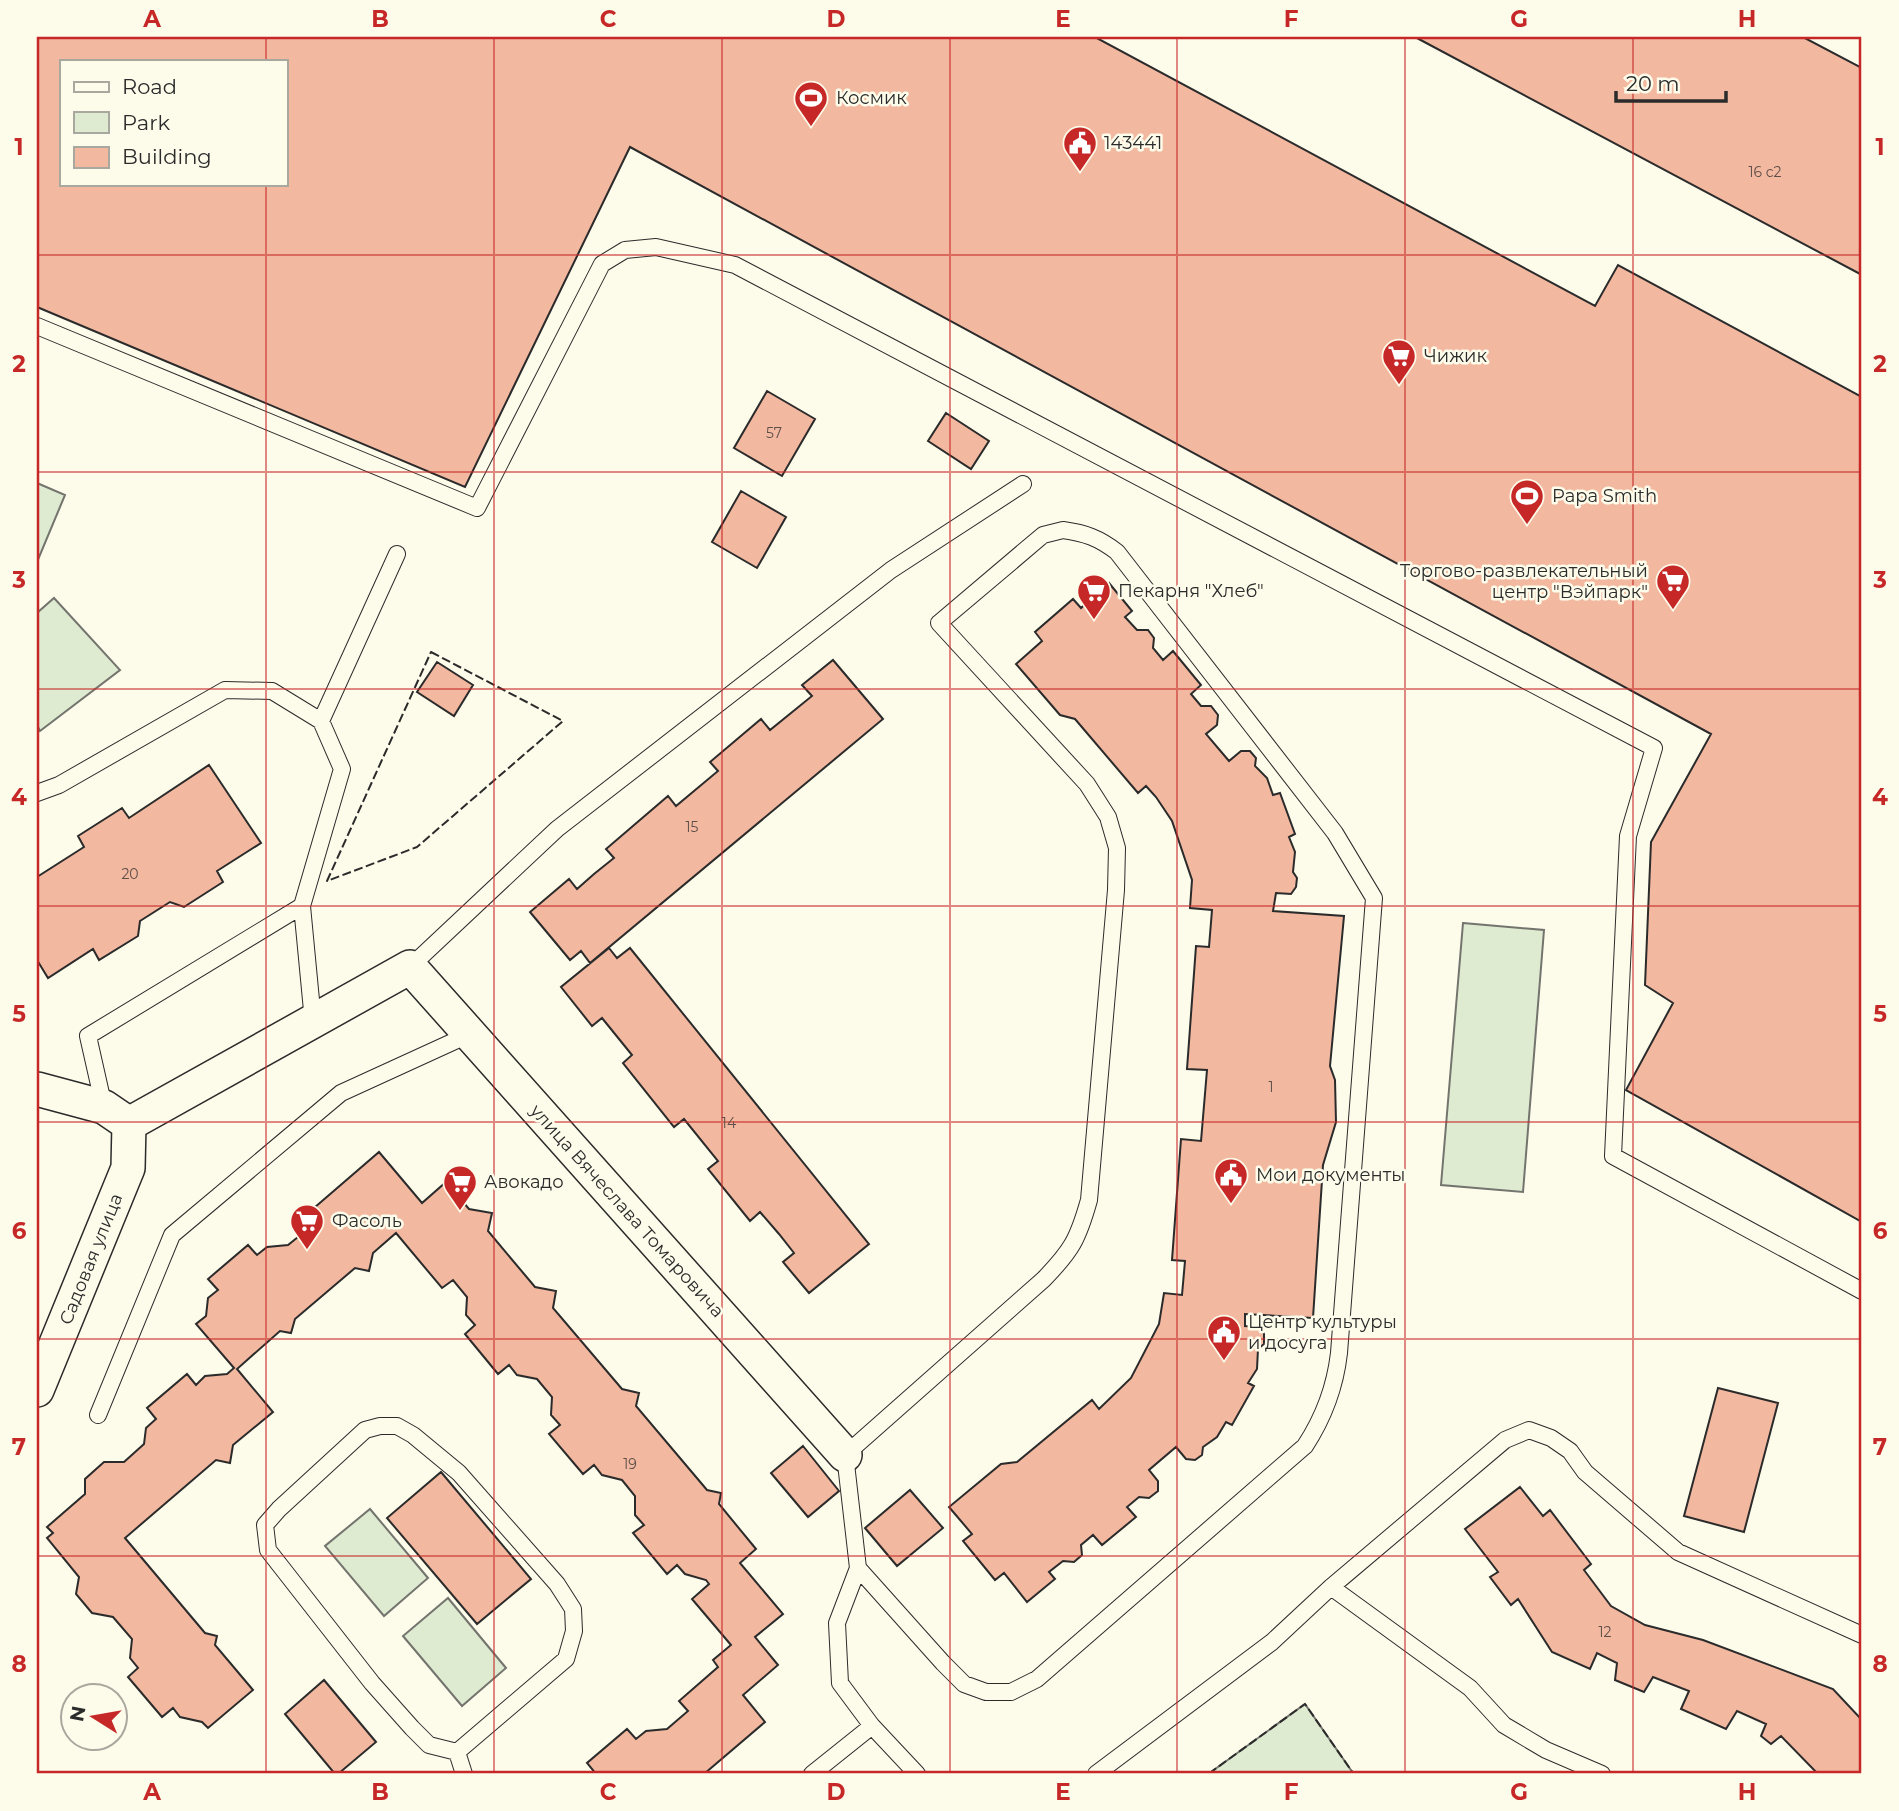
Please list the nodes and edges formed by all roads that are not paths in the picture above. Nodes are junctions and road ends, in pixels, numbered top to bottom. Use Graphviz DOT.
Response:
graph roads {
  1 [pos="37,327"];
  2 [pos="1023,484"];
  3 [pos="397,554"];
  4 [pos="321,721"];
  5 [pos="37,793"];
  6 [pos="302,906"];
  7 [pos="410,967"];
  8 [pos="313,1021"];
  9 [pos="470,1034"];
  10 [pos="37,1089"];
  11 [pos="116,1116"];
  12 [pos="1862,1290"];
  13 [pos="37,1390"];
  14 [pos="98,1415"];
  15 [pos="845,1455"];
  16 [pos="858,1568"];
  17 [pos="1331,1587"];
  18 [pos="1862,1635"];
  19 [pos="872,1726"];
  20 [pos="457,1752"];
  21 [pos="464,1774"];
  22 [pos="813,1774"];
  23 [pos="918,1774"];
  24 [pos="1096,1774"];
  25 [pos="1602,1774"];
  1 -- 12 [label="lane"];
  2 -- 7 [label="lane"];
  3 -- 4 [label="lane"];
  4 -- 5 [label="lane"];
  4 -- 6 [label="lane"];
  6 -- 8 [label="lane"];
  6 -- 11 [label="lane"];
  7 -- 8 [label="street"];
  7 -- 9 [label="street, улица Вячеслава Томаровича"];
  8 -- 11 [label="street"];
  9 -- 14 [label="lane"];
  9 -- 15 [label="street, улица Вячеслава Томаровича"];
  10 -- 11 [label="street"];
  11 -- 13 [label="street, Садовая улица"];
  15 -- 16 [label="lane"];
  15 -- 16 [label="lane"];
  16 -- 19 [label="lane"];
  17 -- 18 [label="lane"];
  17 -- 24 [label="lane"];
  17 -- 25 [label="lane"];
  19 -- 22 [label="lane"];
  19 -- 23 [label="lane"];
  20 -- 20 [label="lane"];
  20 -- 21 [label="lane"];
}
